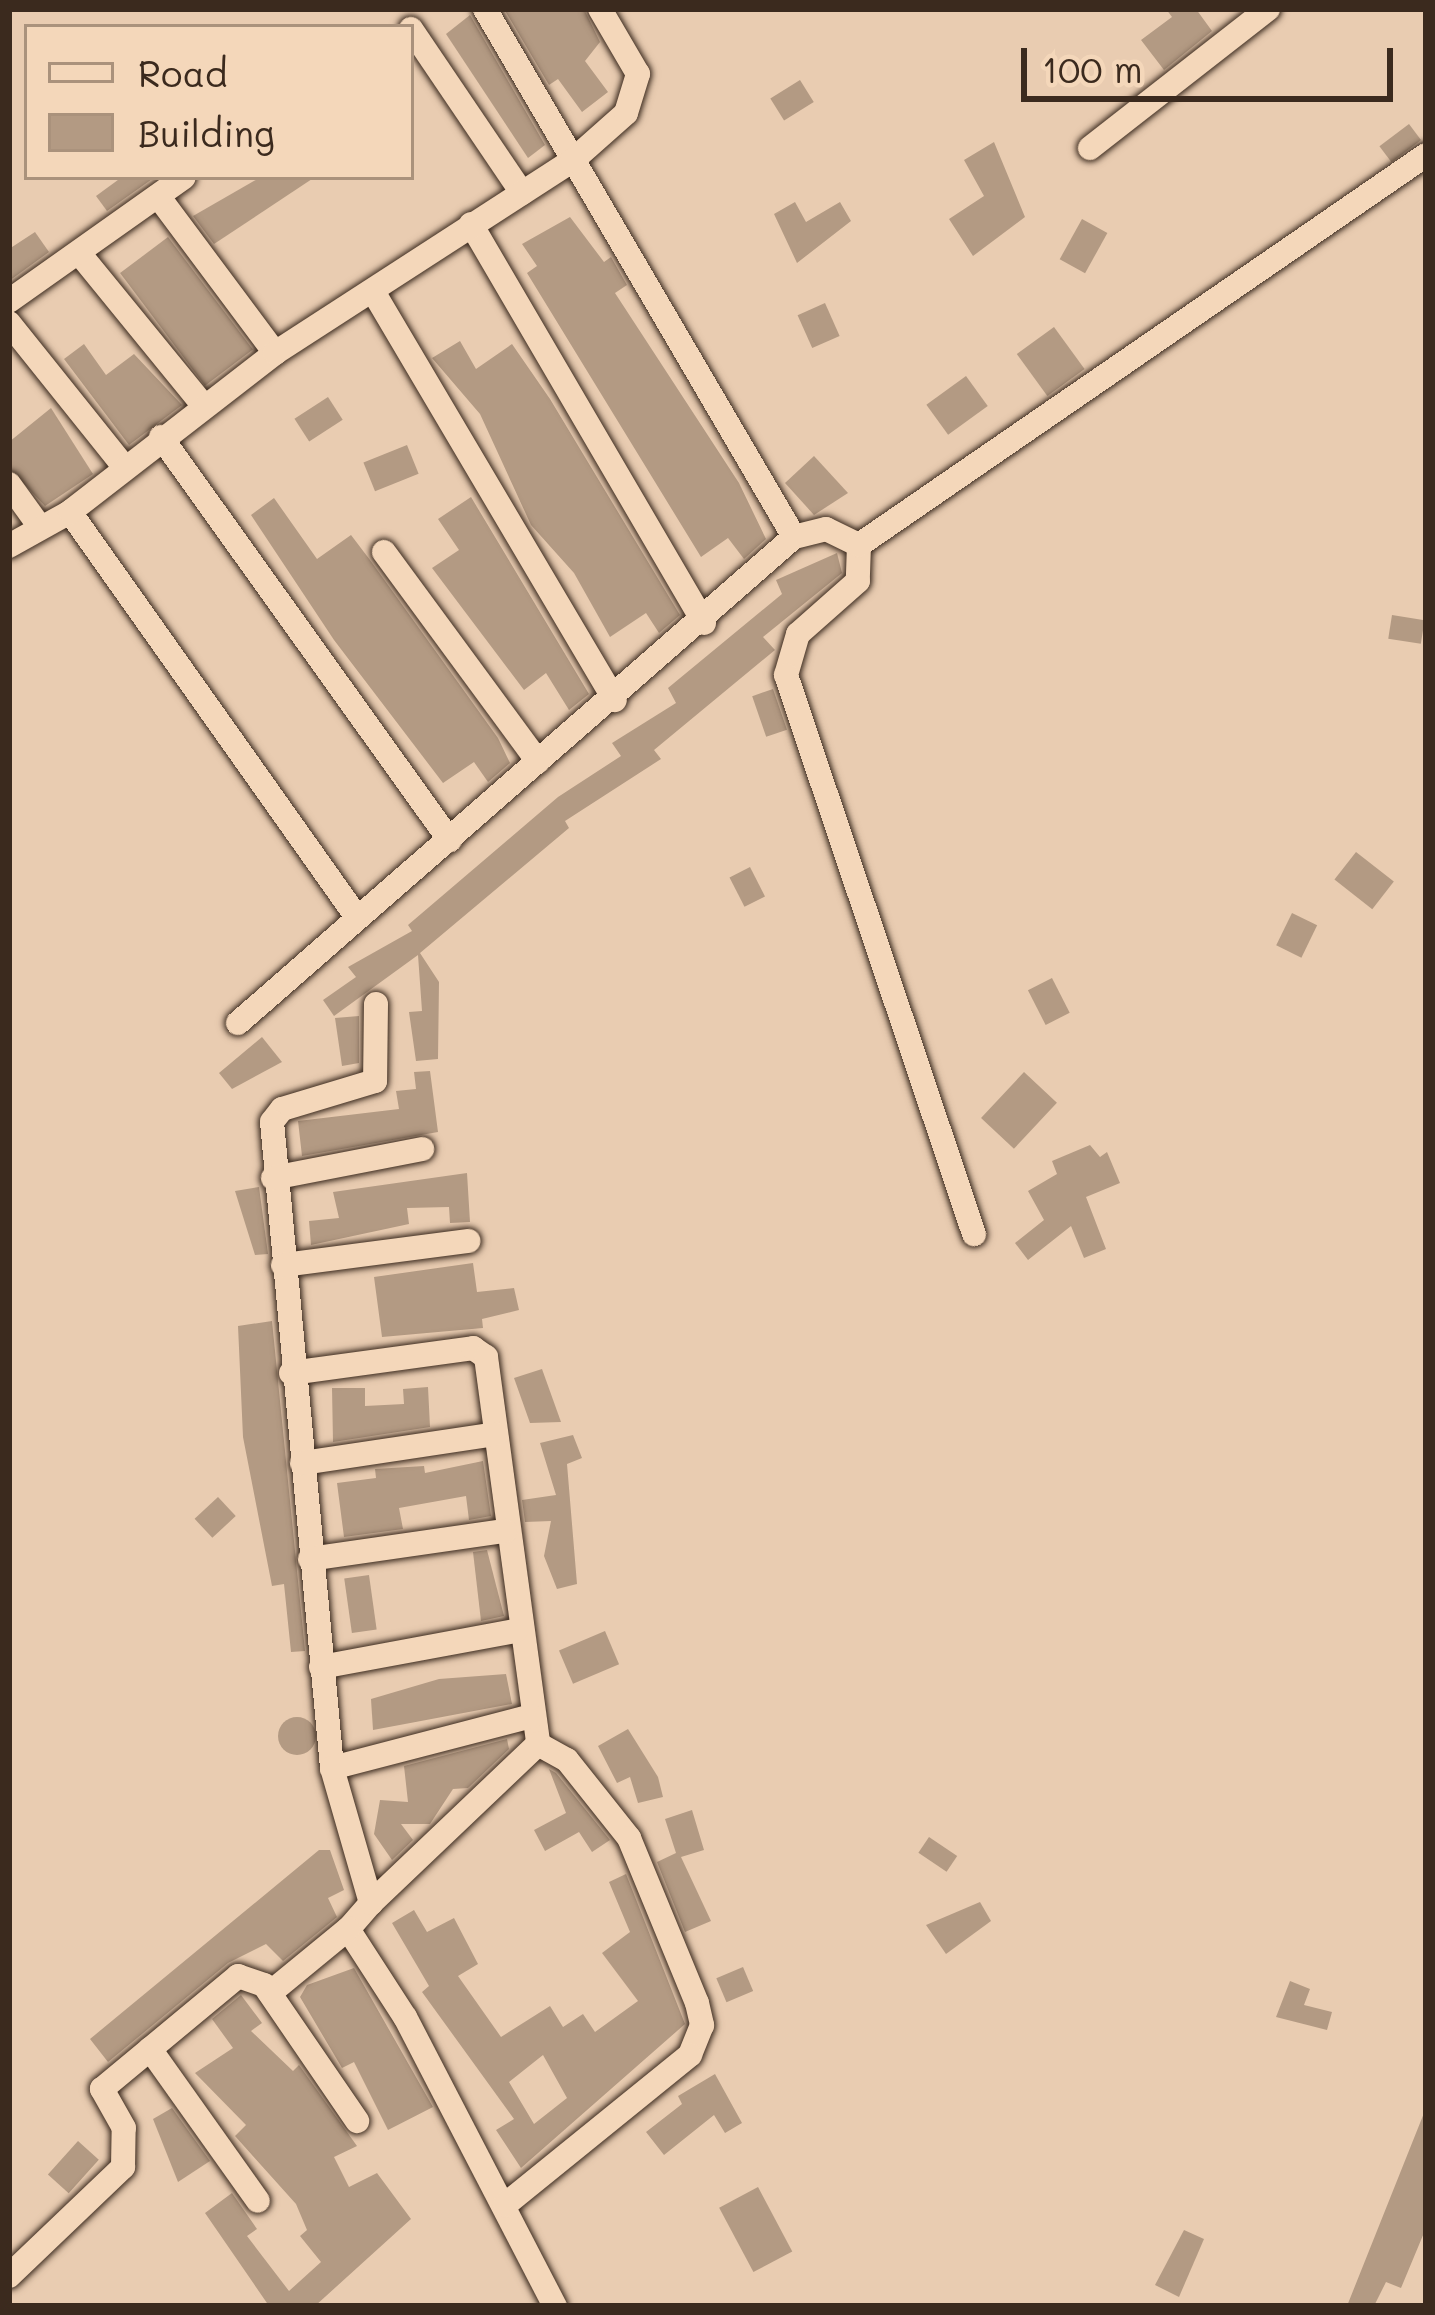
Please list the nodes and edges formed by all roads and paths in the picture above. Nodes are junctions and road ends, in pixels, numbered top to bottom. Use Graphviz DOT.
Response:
graph roads {
  1 [pos="485,9"];
  2 [pos="600,9"];
  3 [pos="1268,9"];
  4 [pos="414,37"];
  5 [pos="1090,148"];
  6 [pos="1426,155"];
  7 [pos="572,161"];
  8 [pos="180,180"];
  9 [pos="522,193"];
  10 [pos="158,196"];
  11 [pos="471,224"];
  12 [pos="79,253"];
  13 [pos="374,293"];
  14 [pos="9,302"];
  15 [pos="9,323"];
  16 [pos="275,353"];
  17 [pos="204,406"];
  18 [pos="160,436"];
  19 [pos="122,464"];
  20 [pos="9,484"];
  21 [pos="70,512"];
  22 [pos="40,527"];
  23 [pos="794,537"];
  24 [pos="859,545"];
  25 [pos="9,546"];
  26 [pos="384,552"];
  27 [pos="704,622"];
  28 [pos="615,700"];
  29 [pos="538,762"];
  30 [pos="450,840"];
  31 [pos="355,915"];
  32 [pos="376,1004"];
  33 [pos="238,1023"];
  34 [pos="422,1149"];
  35 [pos="273,1178"];
  36 [pos="974,1234"];
  37 [pos="469,1241"];
  38 [pos="283,1265"];
  39 [pos="291,1373"];
  40 [pos="496,1434"];
  41 [pos="302,1463"];
  42 [pos="506,1531"];
  43 [pos="310,1558"];
  44 [pos="515,1631"];
  45 [pos="321,1667"];
  46 [pos="531,1716"];
  47 [pos="538,1744"];
  48 [pos="332,1768"];
  49 [pos="371,1903"];
  50 [pos="348,1930"];
  51 [pos="270,1993"];
  52 [pos="150,2049"];
  53 [pos="357,2121"];
  54 [pos="258,2201"];
  55 [pos="505,2205"];
  56 [pos="9,2276"];
  57 [pos="556,2306"];
  1 -- 7 [label="street"];
  2 -- 7 [label="street"];
  3 -- 5 [label="street"];
  4 -- 9 [label="street"];
  6 -- 24 [label="street"];
  7 -- 9 [label="street"];
  7 -- 23 [label="street"];
  8 -- 10 [label="street"];
  9 -- 11 [label="street"];
  10 -- 12 [label="street"];
  10 -- 16 [label="street"];
  11 -- 13 [label="street"];
  11 -- 27 [label="street"];
  12 -- 14 [label="street"];
  12 -- 17 [label="street"];
  13 -- 16 [label="street"];
  13 -- 28 [label="street"];
  15 -- 19 [label="street"];
  16 -- 17 [label="street"];
  17 -- 18 [label="street"];
  18 -- 19 [label="street"];
  18 -- 30 [label="street"];
  19 -- 21 [label="street"];
  20 -- 22 [label="street"];
  21 -- 22 [label="street"];
  21 -- 31 [label="street"];
  22 -- 25 [label="street"];
  23 -- 24 [label="street"];
  23 -- 27 [label="street"];
  24 -- 36 [label="street"];
  26 -- 29 [label="street"];
  27 -- 28 [label="street"];
  28 -- 29 [label="street"];
  29 -- 30 [label="street"];
  30 -- 31 [label="street"];
  31 -- 33 [label="street"];
  32 -- 35 [label="street"];
  34 -- 35 [label="street"];
  35 -- 38 [label="street"];
  37 -- 38 [label="street"];
  38 -- 39 [label="street"];
  39 -- 40 [label="street"];
  39 -- 41 [label="street"];
  40 -- 41 [label="street"];
  40 -- 42 [label="street"];
  41 -- 43 [label="street"];
  42 -- 43 [label="street"];
  42 -- 44 [label="street"];
  43 -- 45 [label="street"];
  44 -- 45 [label="street"];
  44 -- 46 [label="street"];
  45 -- 48 [label="street"];
  46 -- 47 [label="street"];
  46 -- 48 [label="street"];
  47 -- 49 [label="street"];
  47 -- 55 [label="street"];
  48 -- 49 [label="street"];
  49 -- 50 [label="street"];
  50 -- 51 [label="street"];
  50 -- 55 [label="street"];
  51 -- 52 [label="street"];
  51 -- 53 [label="street"];
  52 -- 54 [label="street"];
  52 -- 56 [label="street"];
  55 -- 57 [label="street"];
}
